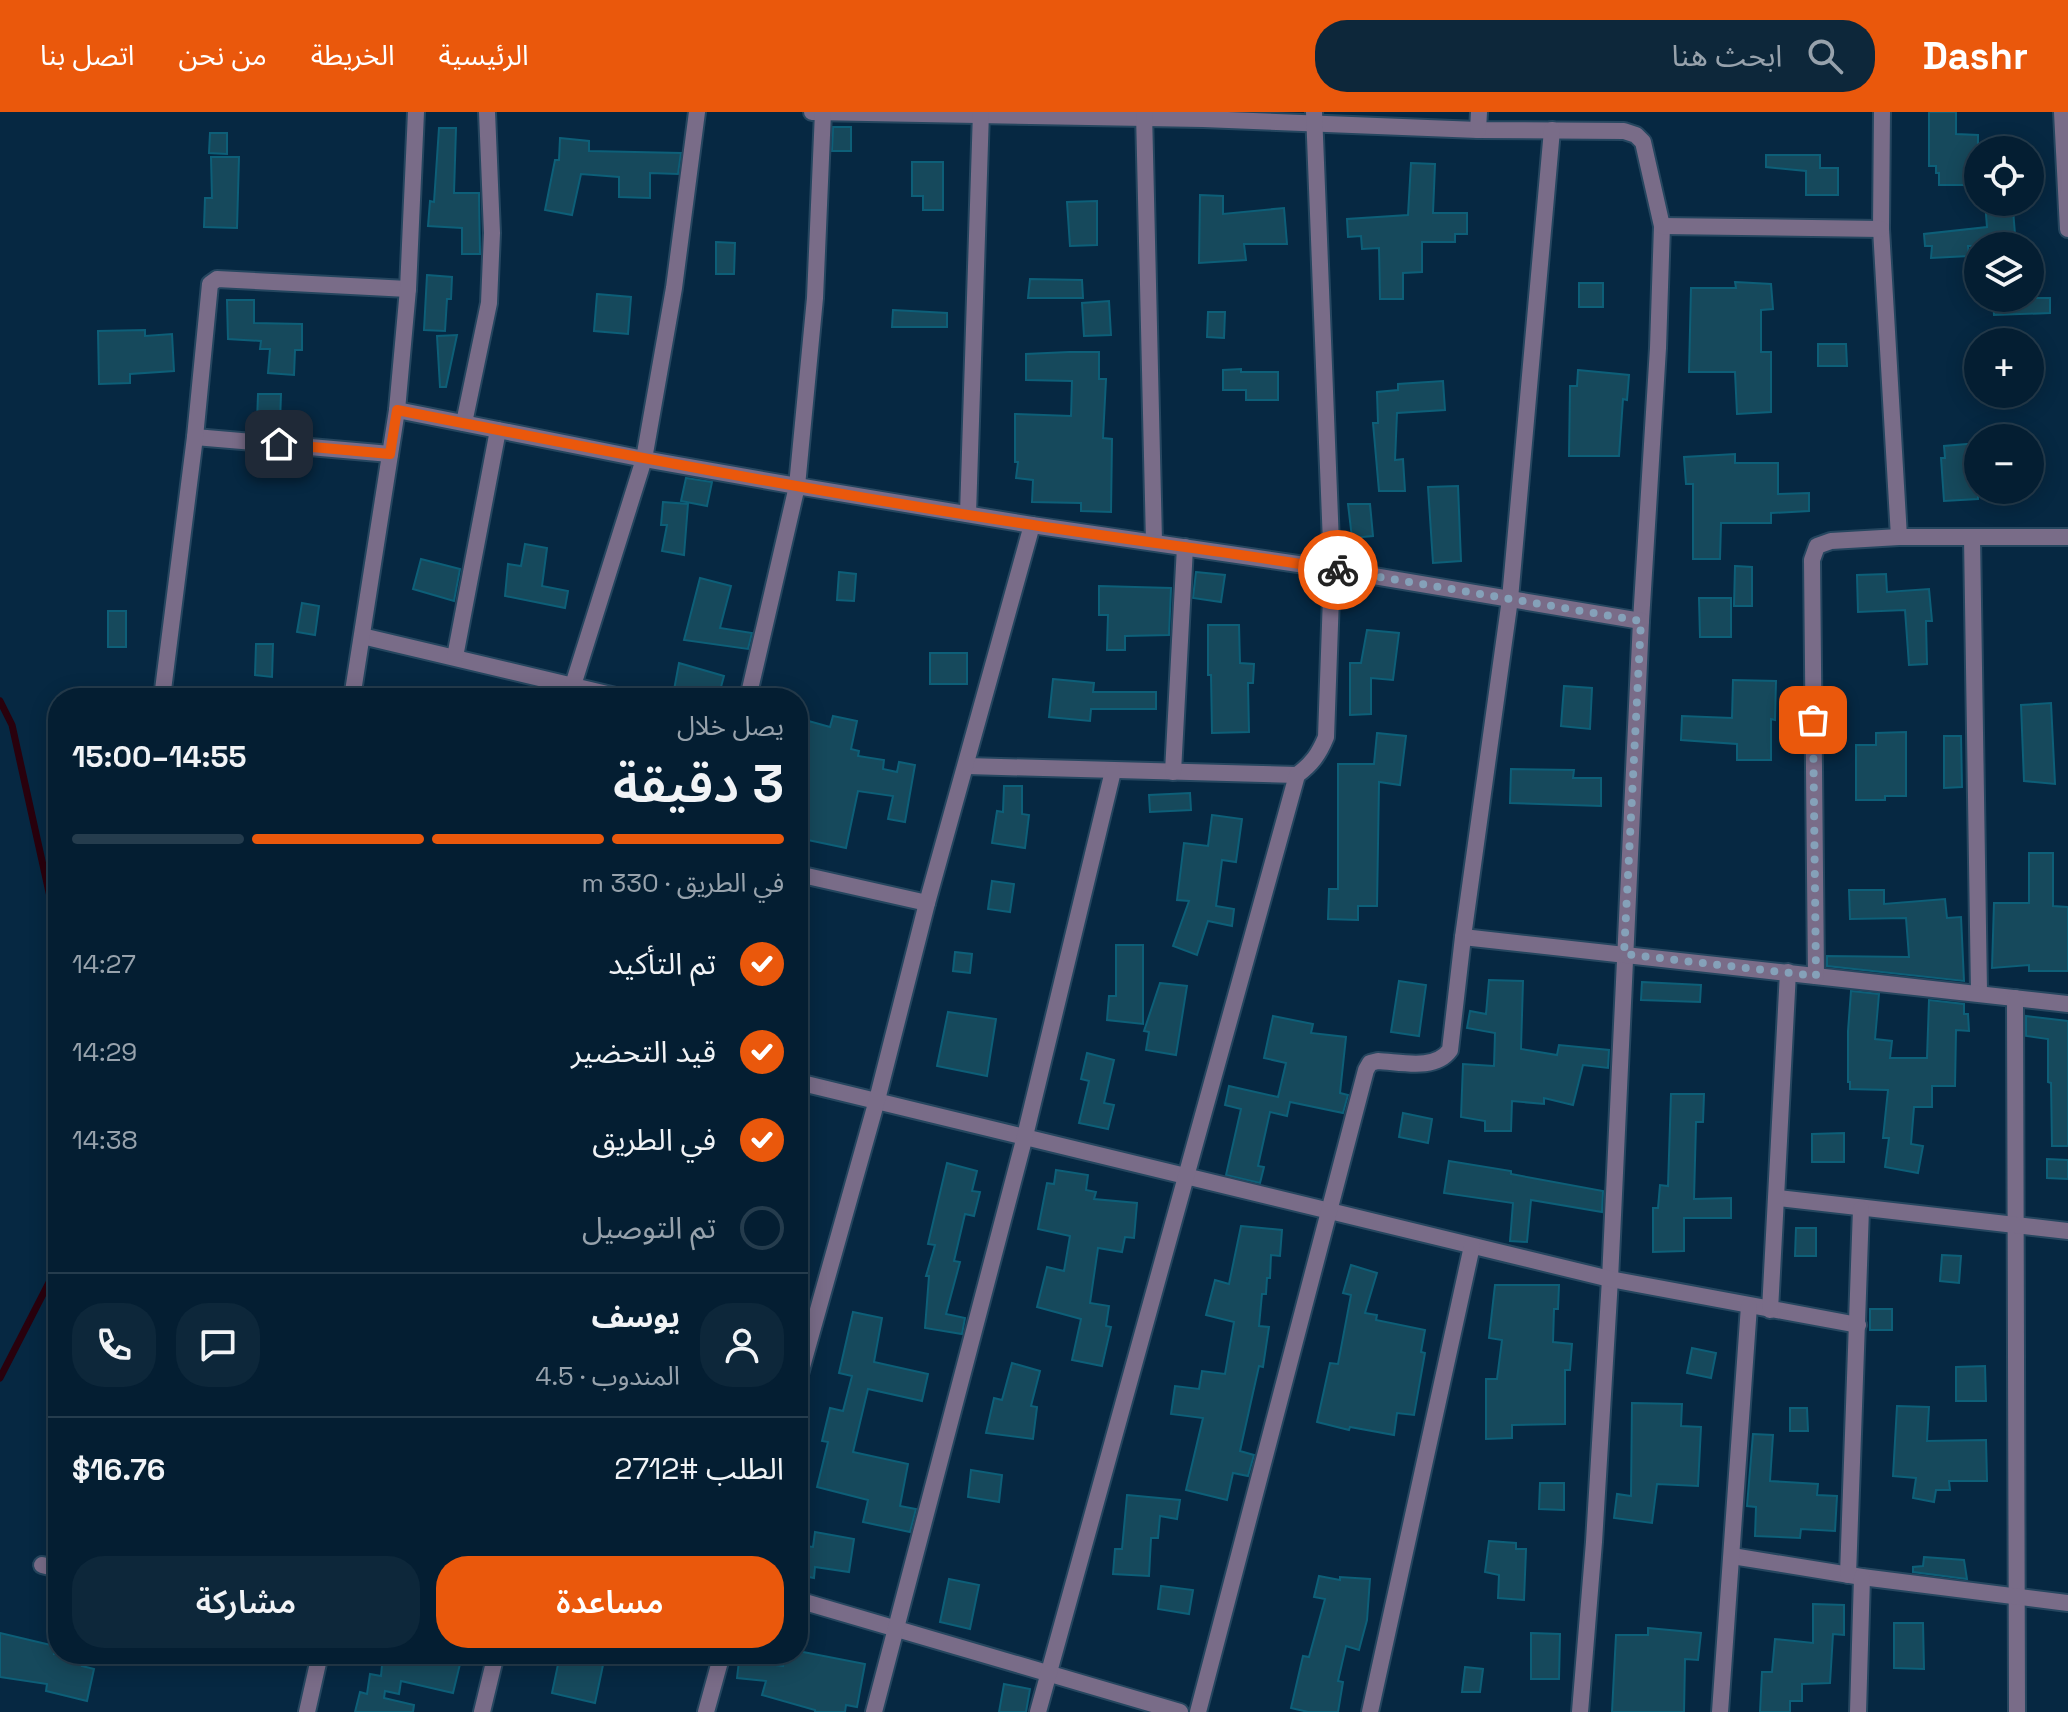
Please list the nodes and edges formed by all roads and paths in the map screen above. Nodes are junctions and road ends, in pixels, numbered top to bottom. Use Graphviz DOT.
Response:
graph roads {
  1 [pos="416,112"];
  2 [pos="487,112"];
  3 [pos="697,112"];
  4 [pos="812,112"];
  5 [pos="823,112"];
  6 [pos="1479,112"];
  7 [pos="1882,112"];
  8 [pos="2062,112"];
  9 [pos="981,114"];
  10 [pos="1144,116"];
  11 [pos="1314,117"];
  12 [pos="1478,130"];
  13 [pos="1552,130"];
  14 [pos="1662,226"];
  15 [pos="1881,229"];
  16 [pos="2068,229"];
  17 [pos="408,289"];
  18 [pos="397,410"];
  19 [pos="464,423"];
  20 [pos="498,430"];
  21 [pos="195,437"];
  22 [pos="390,454"];
  23 [pos="644,459"];
  24 [pos="797,486"];
  25 [pos="968,514"];
  26 [pos="1032,525"];
  27 [pos="1899,537"];
  28 [pos="1972,537"];
  29 [pos="2068,537"];
  30 [pos="1154,542"];
  31 [pos="1185,547"];
  32 [pos="1332,569"];
  33 [pos="1510,599"];
  34 [pos="1641,621"];
  35 [pos="362,636"];
  36 [pos="455,657"];
  37 [pos="163,688"];
  38 [pos="354,688"];
  39 [pos="558,688"];
  40 [pos="572,688"];
  41 [pos="750,688"];
  42 [pos="967,766"];
  43 [pos="1113,771"];
  44 [pos="1173,772"];
  45 [pos="1297,775"];
  46 [pos="808,876"];
  47 [pos="927,903"];
  48 [pos="1463,937"];
  49 [pos="1624,954"];
  50 [pos="1788,972"];
  51 [pos="1816,976"];
  52 [pos="1979,992"];
  53 [pos="2015,998"];
  54 [pos="2068,1004"];
  55 [pos="808,1084"];
  56 [pos="877,1100"];
  57 [pos="1025,1136"];
  58 [pos="1185,1175"];
  59 [pos="1778,1198"];
  60 [pos="1861,1209"];
  61 [pos="1330,1212"];
  62 [pos="2014,1226"];
  63 [pos="2068,1231"];
  64 [pos="1472,1246"];
  65 [pos="1610,1279"];
  66 [pos="1749,1306"];
  67 [pos="1770,1310"];
  68 [pos="1858,1325"];
  69 [pos="808,1345"];
  70 [pos="1732,1556"];
  71 [pos="1855,1576"];
  72 [pos="2018,1598"];
  73 [pos="808,1603"];
  74 [pos="2068,1603"];
  75 [pos="896,1627"];
  76 [pos="318,1664"];
  77 [pos="494,1664"];
  78 [pos="719,1664"];
  79 [pos="1048,1672"];
  80 [pos="307,1712"];
  81 [pos="482,1712"];
  82 [pos="706,1712"];
  83 [pos="874,1712"];
  84 [pos="1038,1712"];
  85 [pos="1180,1712"];
  86 [pos="1198,1712"];
  87 [pos="1370,1712"];
  88 [pos="1580,1712"];
  89 [pos="1720,1712"];
  90 [pos="1858,1712"];
  91 [pos="2017,1712"];
  1 -- 17 [label="street"];
  2 -- 19 [label="street"];
  3 -- 23 [label="street"];
  4 -- 5 [label="street"];
  5 -- 9 [label="street"];
  5 -- 24 [label="street"];
  6 -- 12 [label="street"];
  7 -- 15 [label="street"];
  8 -- 16 [label="street"];
  9 -- 10 [label="street"];
  9 -- 25 [label="street"];
  10 -- 11 [label="street"];
  10 -- 30 [label="street"];
  11 -- 12 [label="street"];
  11 -- 32 [label="street"];
  12 -- 13 [label="street"];
  13 -- 14 [label="street"];
  13 -- 33 [label="street"];
  14 -- 15 [label="street"];
  14 -- 34 [label="street"];
  15 -- 27 [label="street"];
  17 -- 18 [label="street"];
  17 -- 21 [label="street"];
  18 -- 19 [label="street"];
  18 -- 22 [label="street"];
  19 -- 20 [label="street"];
  20 -- 23 [label="street"];
  20 -- 36 [label="street"];
  21 -- 22 [label="street"];
  21 -- 37 [label="street"];
  22 -- 35 [label="street"];
  23 -- 24 [label="street"];
  23 -- 40 [label="street"];
  24 -- 25 [label="street"];
  24 -- 41 [label="street"];
  25 -- 26 [label="street"];
  26 -- 30 [label="street"];
  26 -- 42 [label="street"];
  27 -- 28 [label="street"];
  27 -- 51 [label="street"];
  28 -- 29 [label="street"];
  28 -- 52 [label="street"];
  30 -- 31 [label="street"];
  31 -- 32 [label="street"];
  31 -- 44 [label="street"];
  32 -- 33 [label="street"];
  32 -- 45 [label="street"];
  33 -- 34 [label="street"];
  33 -- 48 [label="street"];
  34 -- 49 [label="street"];
  35 -- 36 [label="street"];
  35 -- 38 [label="street"];
  36 -- 39 [label="street"];
  42 -- 43 [label="street"];
  42 -- 47 [label="street"];
  43 -- 44 [label="street"];
  43 -- 57 [label="street"];
  44 -- 45 [label="street"];
  45 -- 58 [label="street"];
  46 -- 47 [label="street"];
  47 -- 56 [label="street"];
  48 -- 49 [label="street"];
  48 -- 61 [label="street"];
  49 -- 50 [label="street"];
  49 -- 65 [label="street"];
  50 -- 51 [label="street"];
  50 -- 59 [label="street"];
  51 -- 52 [label="street"];
  52 -- 53 [label="street"];
  53 -- 54 [label="street"];
  53 -- 62 [label="street"];
  55 -- 56 [label="street"];
  56 -- 57 [label="street"];
  56 -- 69 [label="street"];
  57 -- 58 [label="street"];
  57 -- 75 [label="street"];
  58 -- 61 [label="street"];
  58 -- 79 [label="street"];
  59 -- 60 [label="street"];
  59 -- 67 [label="street"];
  60 -- 62 [label="street"];
  60 -- 68 [label="street"];
  61 -- 64 [label="street"];
  61 -- 86 [label="street"];
  62 -- 63 [label="street"];
  62 -- 72 [label="street"];
  64 -- 65 [label="street"];
  64 -- 87 [label="street"];
  65 -- 66 [label="street"];
  65 -- 88 [label="street"];
  66 -- 67 [label="street"];
  66 -- 70 [label="street"];
  67 -- 68 [label="street"];
  68 -- 71 [label="street"];
  70 -- 71 [label="street"];
  70 -- 89 [label="street"];
  71 -- 72 [label="street"];
  71 -- 90 [label="street"];
  72 -- 74 [label="street"];
  72 -- 91 [label="street"];
  73 -- 75 [label="street"];
  75 -- 79 [label="street"];
  75 -- 83 [label="street"];
  76 -- 80 [label="street"];
  77 -- 81 [label="street"];
  78 -- 82 [label="street"];
  79 -- 84 [label="street"];
  79 -- 85 [label="street"];
}
